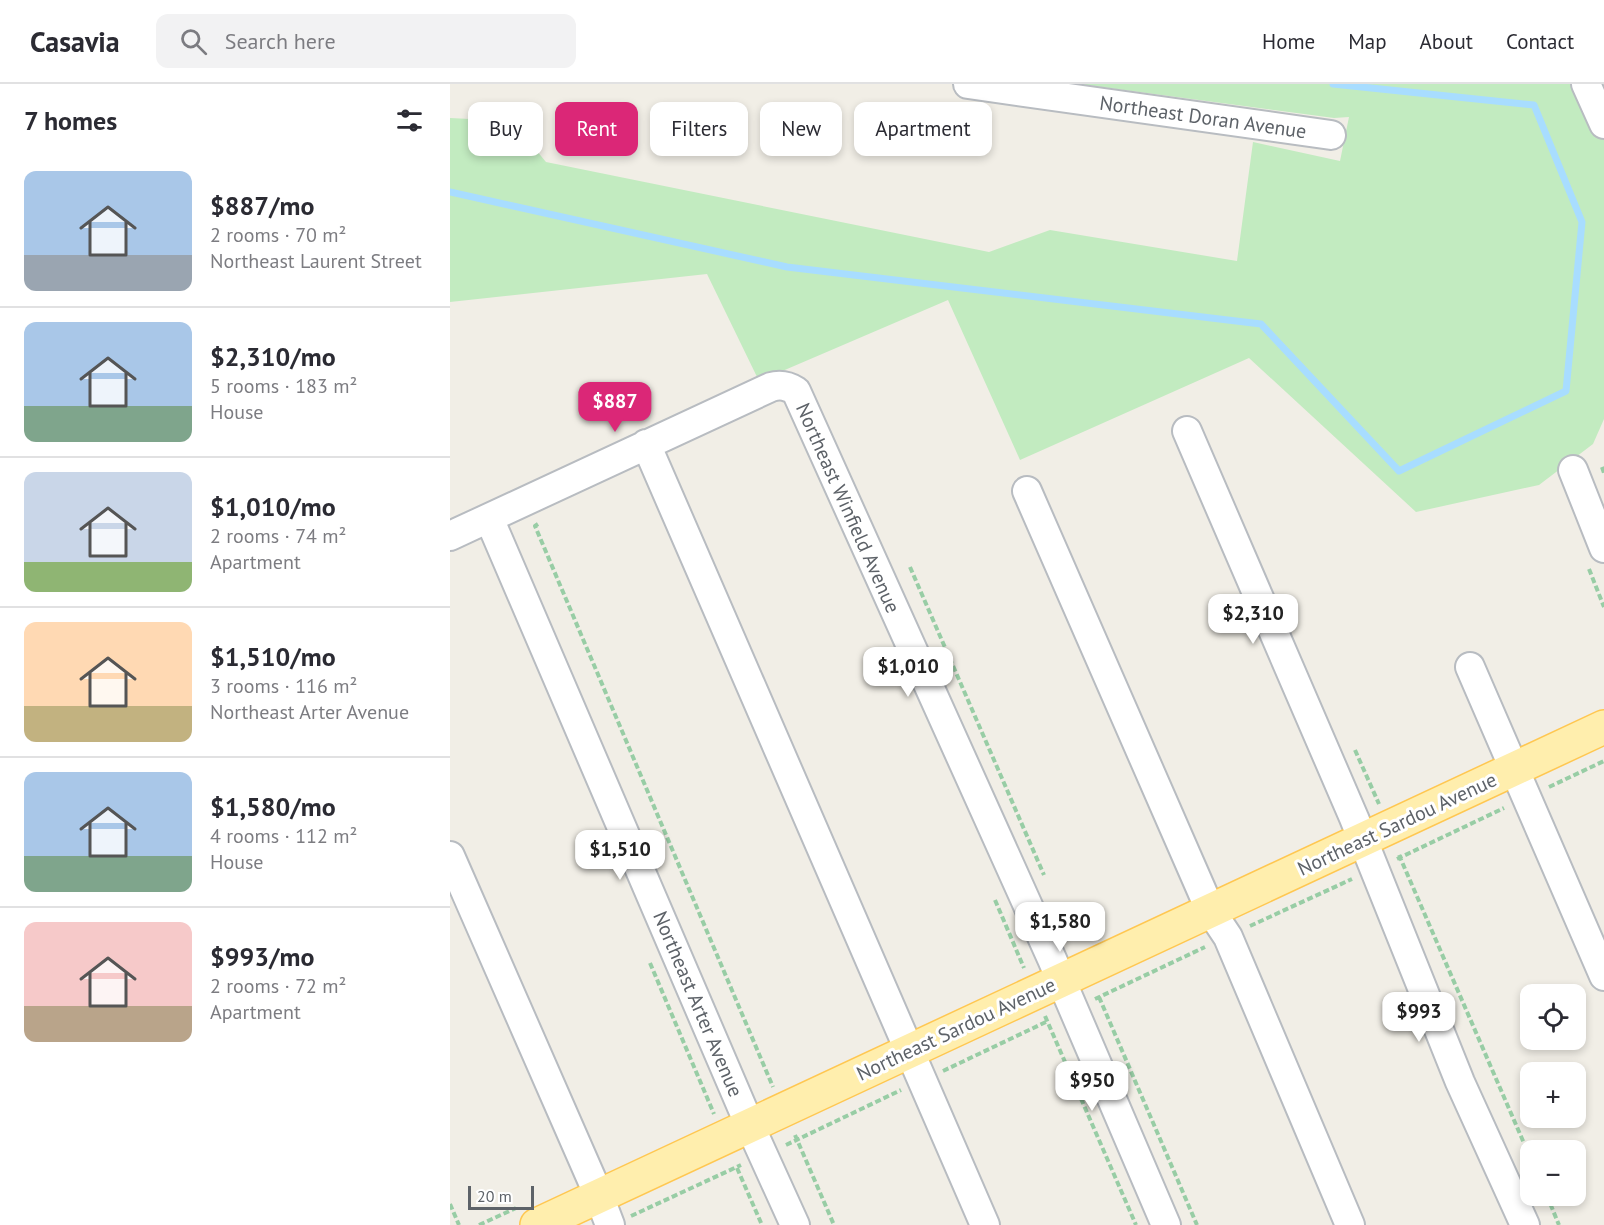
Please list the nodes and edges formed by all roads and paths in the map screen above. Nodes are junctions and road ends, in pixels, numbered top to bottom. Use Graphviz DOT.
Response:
graph roads {
  1 [pos="968,84"];
  2 [pos="1586,84"];
  3 [pos="1604,124"];
  4 [pos="1331,135"];
  5 [pos="1187,431"];
  6 [pos="646,444"];
  7 [pos="1602,467"];
  8 [pos="1573,470"];
  9 [pos="1604,473"];
  10 [pos="1027,491"];
  11 [pos="489,518"];
  12 [pos="545,521"];
  13 [pos="450,536"];
  14 [pos="1604,548"];
  15 [pos="1470,667"];
  16 [pos="1604,727"];
  17 [pos="1604,761"];
  18 [pos="1520,783"];
  19 [pos="1369,854"];
  20 [pos="450,856"];
  21 [pos="993,893"];
  22 [pos="1219,924"];
  23 [pos="1604,976"];
  24 [pos="1054,1001"];
  25 [pos="910,1051"];
  26 [pos="923,1080"];
  27 [pos="783,1109"];
  28 [pos="757,1140"];
  29 [pos="797,1140"];
  30 [pos="450,1204"];
  31 [pos="1551,1206"];
  32 [pos="610,1214"];
  33 [pos="459,1225"];
  34 [pos="537,1225"];
  35 [pos="795,1225"];
  36 [pos="834,1225"];
  37 [pos="985,1225"];
  38 [pos="1136,1225"];
  39 [pos="1166,1225"];
  40 [pos="1350,1225"];
  41 [pos="1525,1225"];
  42 [pos="1559,1225"];
  1 -- 4 [label="street, Northeast Doran Avenue"];
  2 -- 3 [label="street"];
  5 -- 19 [label="street"];
  6 -- 11 [label="street"];
  6 -- 24 [label="street, Northeast Winfield Avenue"];
  6 -- 25 [label="street"];
  7 -- 9 [label="path"];
  8 -- 14 [label="street"];
  10 -- 22 [label="street"];
  11 -- 13 [label="street"];
  11 -- 28 [label="street, Northeast Arter Avenue"];
  12 -- 27 [label="path"];
  15 -- 18 [label="street"];
  16 -- 18 [label="main road, Northeast Sardou Avenue"];
  17 -- 18 [label="path"];
  18 -- 19 [label="main road, Northeast Sardou Avenue"];
  18 -- 19 [label="path"];
  18 -- 23 [label="street"];
  19 -- 22 [label="main road, Northeast Sardou Avenue"];
  19 -- 22 [label="path"];
  19 -- 41 [label="street"];
  20 -- 32 [label="street"];
  21 -- 24 [label="path"];
  22 -- 24 [label="main road, Northeast Sardou Avenue"];
  22 -- 24 [label="path"];
  22 -- 40 [label="street"];
  24 -- 25 [label="main road, Northeast Sardou Avenue"];
  24 -- 26 [label="path"];
  24 -- 38 [label="path"];
  24 -- 39 [label="street, Northeast Winfield Avenue"];
  25 -- 26 [label="street"];
  25 -- 27 [label="main road, Northeast Sardou Avenue"];
  26 -- 29 [label="path"];
  26 -- 37 [label="street"];
  27 -- 28 [label="main road, Northeast Sardou Avenue"];
  27 -- 29 [label="path"];
  28 -- 29 [label="path"];
  28 -- 32 [label="main road, Northeast Sardou Avenue"];
  28 -- 32 [label="path"];
  28 -- 35 [label="street, Northeast Arter Avenue"];
  29 -- 36 [label="path"];
  30 -- 33 [label="path"];
  31 -- 42 [label="path"];
  32 -- 34 [label="main road, Northeast Sardou Avenue"];
}
